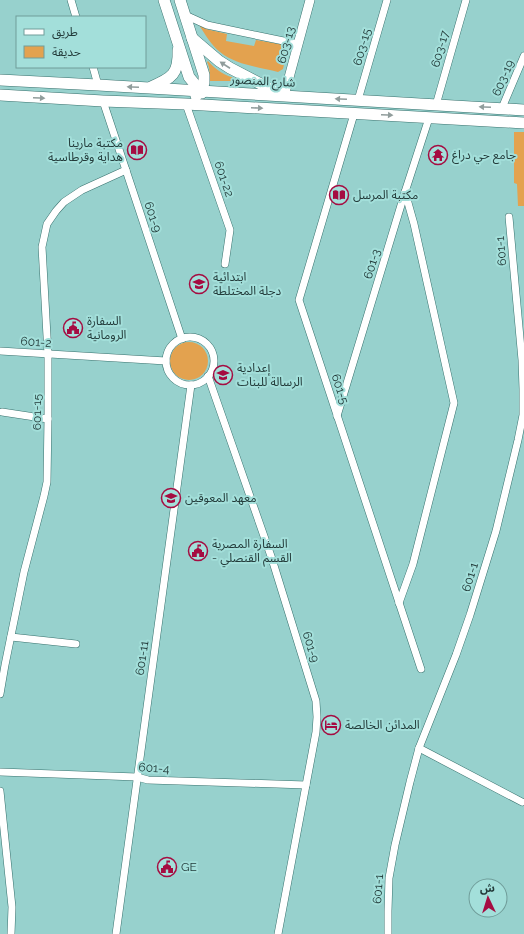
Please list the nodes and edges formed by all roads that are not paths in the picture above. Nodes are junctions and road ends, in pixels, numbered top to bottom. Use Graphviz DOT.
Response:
graph roads {
  1 [pos="71,0"];
  2 [pos="164,0"];
  3 [pos="180,0"];
  4 [pos="310,0"];
  5 [pos="387,0"];
  6 [pos="466,0"];
  7 [pos="185,14"];
  8 [pos="76,16"];
  9 [pos="192,38"];
  10 [pos="177,42"];
  11 [pos="298,44"];
  12 [pos="524,56"];
  13 [pos="92,68"];
  14 [pos="0,80"];
  15 [pos="98,85"];
  16 [pos="149,88"];
  17 [pos="200,91"];
  18 [pos="0,95"];
  19 [pos="284,96"];
  20 [pos="358,100"];
  21 [pos="103,101"];
  22 [pos="186,104"];
  23 [pos="436,104"];
  24 [pos="218,106"];
  25 [pos="502,108"];
  26 [pos="524,110"];
  27 [pos="354,114"];
  28 [pos="429,118"];
  29 [pos="524,123"];
  30 [pos="126,170"];
  31 [pos="405,192"];
  32 [pos="509,218"];
  33 [pos="226,264"];
  34 [pos="182,339"];
  35 [pos="0,351"];
  36 [pos="48,354"];
  37 [pos="166,361"];
  38 [pos="208,376"];
  39 [pos="190,385"];
  40 [pos="2,412"];
  41 [pos="337,416"];
  42 [pos="48,418"];
  43 [pos="399,603"];
  44 [pos="11,637"];
  45 [pos="76,644"];
  46 [pos="421,669"];
  47 [pos="0,694"];
  48 [pos="419,748"];
  49 [pos="0,772"];
  50 [pos="137,777"];
  51 [pos="306,785"];
  52 [pos="0,791"];
  53 [pos="522,802"];
  54 [pos="12,934"];
  55 [pos="116,934"];
  56 [pos="278,934"];
  57 [pos="388,934"];
  1 -- 8 [label="street"];
  2 -- 10 [label="main road"];
  3 -- 7 [label="main road"];
  4 -- 11 [label="street, 603-13"];
  5 -- 20 [label="street, 603-15"];
  6 -- 23 [label="street, 603-17"];
  7 -- 9 [label="main road"];
  7 -- 11 [label="street"];
  9 -- 17 [label="main road"];
  19 -- 9 [label="main road, one-way"];
  10 -- 16 [label="main road"];
  10 -- 17 [label="main road"];
  11 -- 19 [label="street, 603-13"];
  12 -- 25 [label="street, 603-19"];
  13 -- 15 [label="street"];
  14 -- 15 [label="main road, شارع المنصور"];
  16 -- 15 [label="main road, شارع المنصور, one-way"];
  16 -- 17 [label="main road, شارع المنصور"];
  17 -- 19 [label="main road, شارع المنصور"];
  17 -- 22 [label="main road"];
  17 -- 24 [label="main road"];
  18 -- 21 [label="main road, one-way"];
  20 -- 19 [label="main road, شارع المنصور, one-way"];
  20 -- 23 [label="main road, شارع المنصور"];
  21 -- 22 [label="main road"];
  21 -- 30 [label="street, 601-9"];
  22 -- 24 [label="main road"];
  22 -- 33 [label="street, 601-22"];
  25 -- 23 [label="main road, شارع المنصور, one-way"];
  24 -- 27 [label="main road, one-way"];
  25 -- 26 [label="main road, شارع المنصور"];
  27 -- 28 [label="main road, one-way"];
  27 -- 41 [label="street, 601-5"];
  28 -- 29 [label="main road"];
  28 -- 31 [label="street, 601-3"];
  30 -- 34 [label="street, 601-9"];
  30 -- 36 [label="street, 601-15"];
  31 -- 41 [label="street, 601-3"];
  31 -- 43 [label="street"];
  32 -- 48 [label="street, 601-1"];
  34 -- 37 [label="street"];
  34 -- 38 [label="street"];
  35 -- 36 [label="street, 601-2"];
  36 -- 37 [label="street, 601-2"];
  36 -- 42 [label="street, 601-15"];
  37 -- 39 [label="street"];
  38 -- 39 [label="street"];
  38 -- 51 [label="street, 601-9"];
  39 -- 50 [label="street, 601-11"];
  40 -- 42 [label="street"];
  41 -- 43 [label="street, 601-5"];
  42 -- 44 [label="street, 601-15"];
  43 -- 46 [label="street, 601-5"];
  44 -- 45 [label="street"];
  44 -- 47 [label="street, 601-15"];
  48 -- 53 [label="street"];
  48 -- 57 [label="street, 601-1"];
  49 -- 50 [label="street, 601-4"];
  50 -- 51 [label="street, 601-4"];
  50 -- 55 [label="street, 601-11"];
  51 -- 56 [label="street, 601-9"];
  52 -- 54 [label="street"];
}
